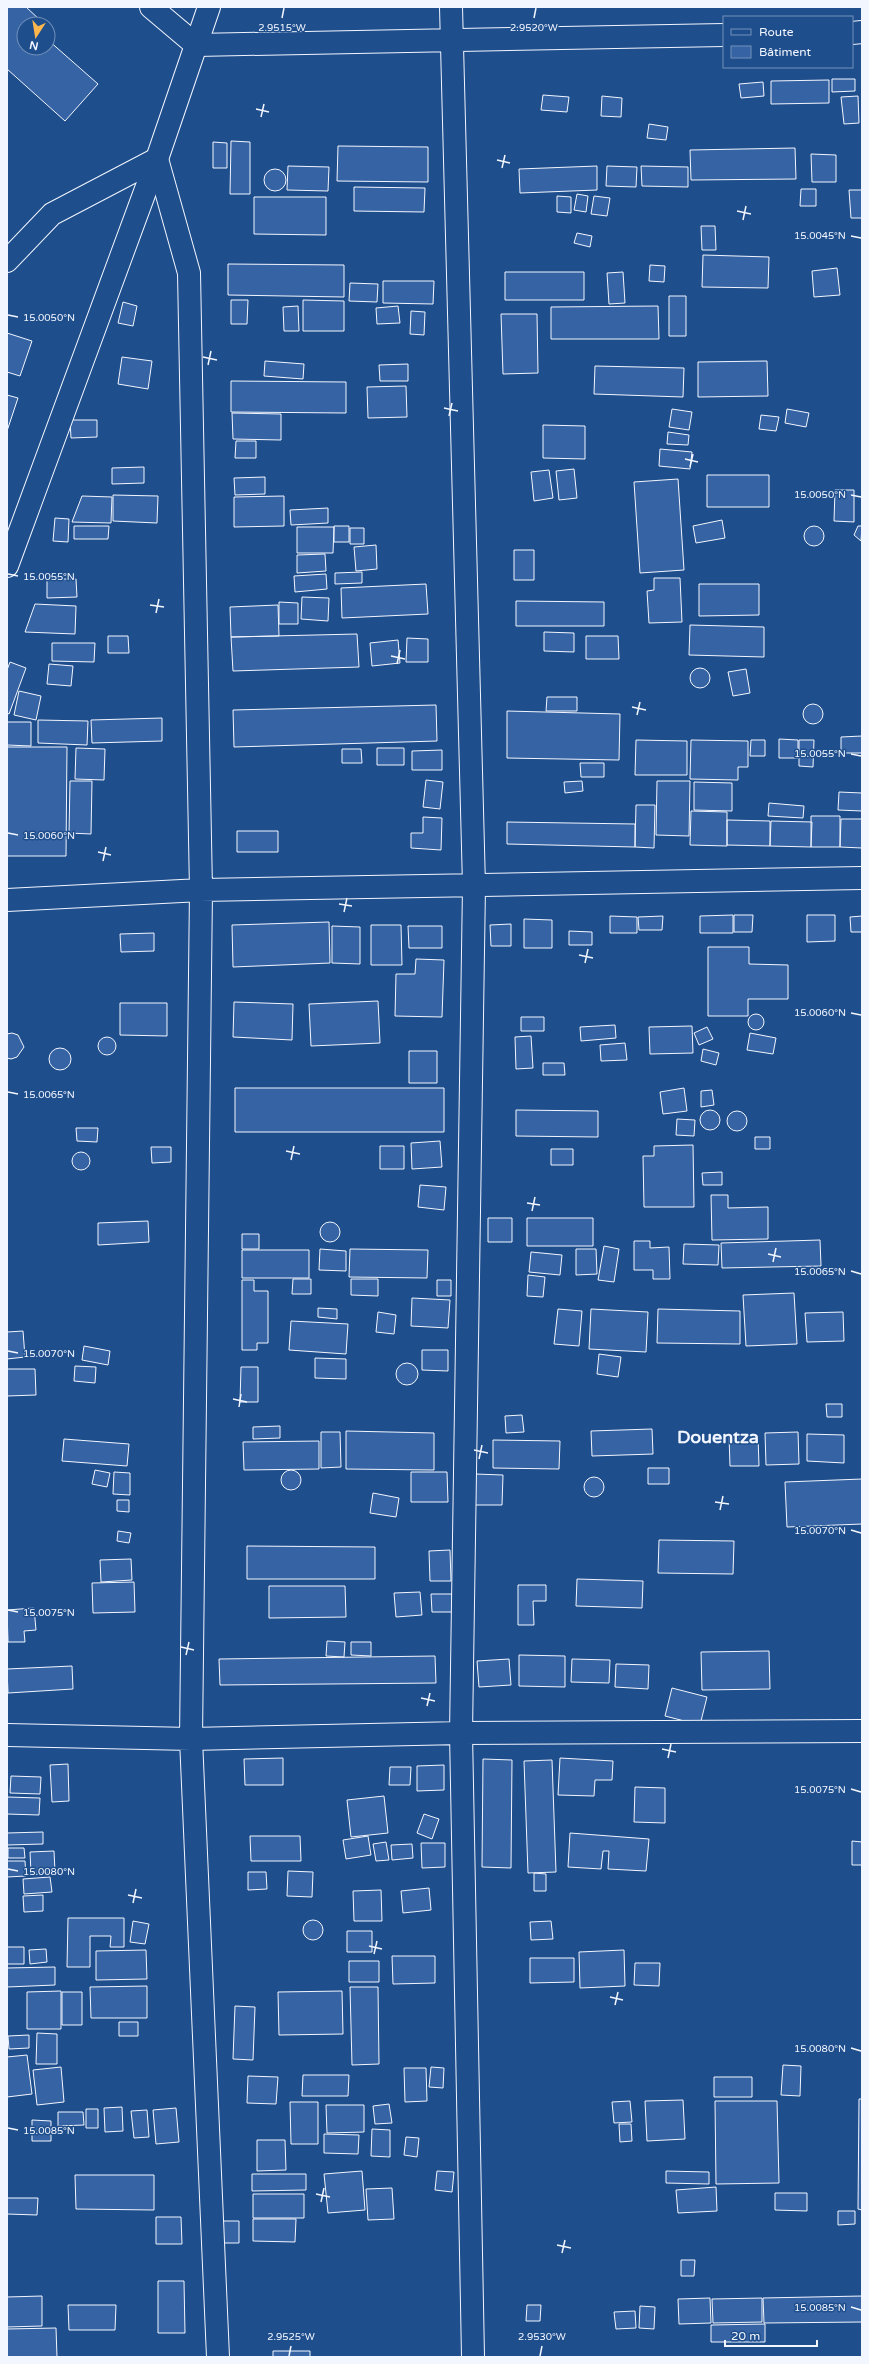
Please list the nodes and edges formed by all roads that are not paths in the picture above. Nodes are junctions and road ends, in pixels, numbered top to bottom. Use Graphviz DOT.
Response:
graph roads {
  1 [pos="151,7"];
  2 [pos="209,7"];
  3 [pos="451,7"];
  4 [pos="723,35"];
  5 [pos="451,40"];
  6 [pos="196,45"];
  7 [pos="157,159"];
  8 [pos="7,261"];
  9 [pos="7,566"];
  10 [pos="862,878"];
  11 [pos="474,886"];
  12 [pos="201,890"];
  13 [pos="7,900"];
  14 [pos="862,1731"];
  15 [pos="461,1733"];
  16 [pos="7,1735"];
  17 [pos="191,1739"];
  18 [pos="218,2357"];
  19 [pos="473,2357"];
  1 -- 6 [label="street"];
  2 -- 6 [label="street"];
  3 -- 5 [label="street"];
  4 -- 5 [label="street"];
  5 -- 6 [label="street"];
  5 -- 11 [label="street"];
  6 -- 7 [label="street"];
  7 -- 8 [label="street"];
  7 -- 9 [label="street"];
  7 -- 12 [label="street"];
  10 -- 11 [label="street"];
  11 -- 12 [label="street"];
  11 -- 15 [label="street"];
  12 -- 13 [label="street"];
  12 -- 17 [label="street"];
  14 -- 15 [label="street"];
  15 -- 17 [label="street"];
  15 -- 19 [label="street"];
  16 -- 17 [label="street"];
  17 -- 18 [label="street"];
}
